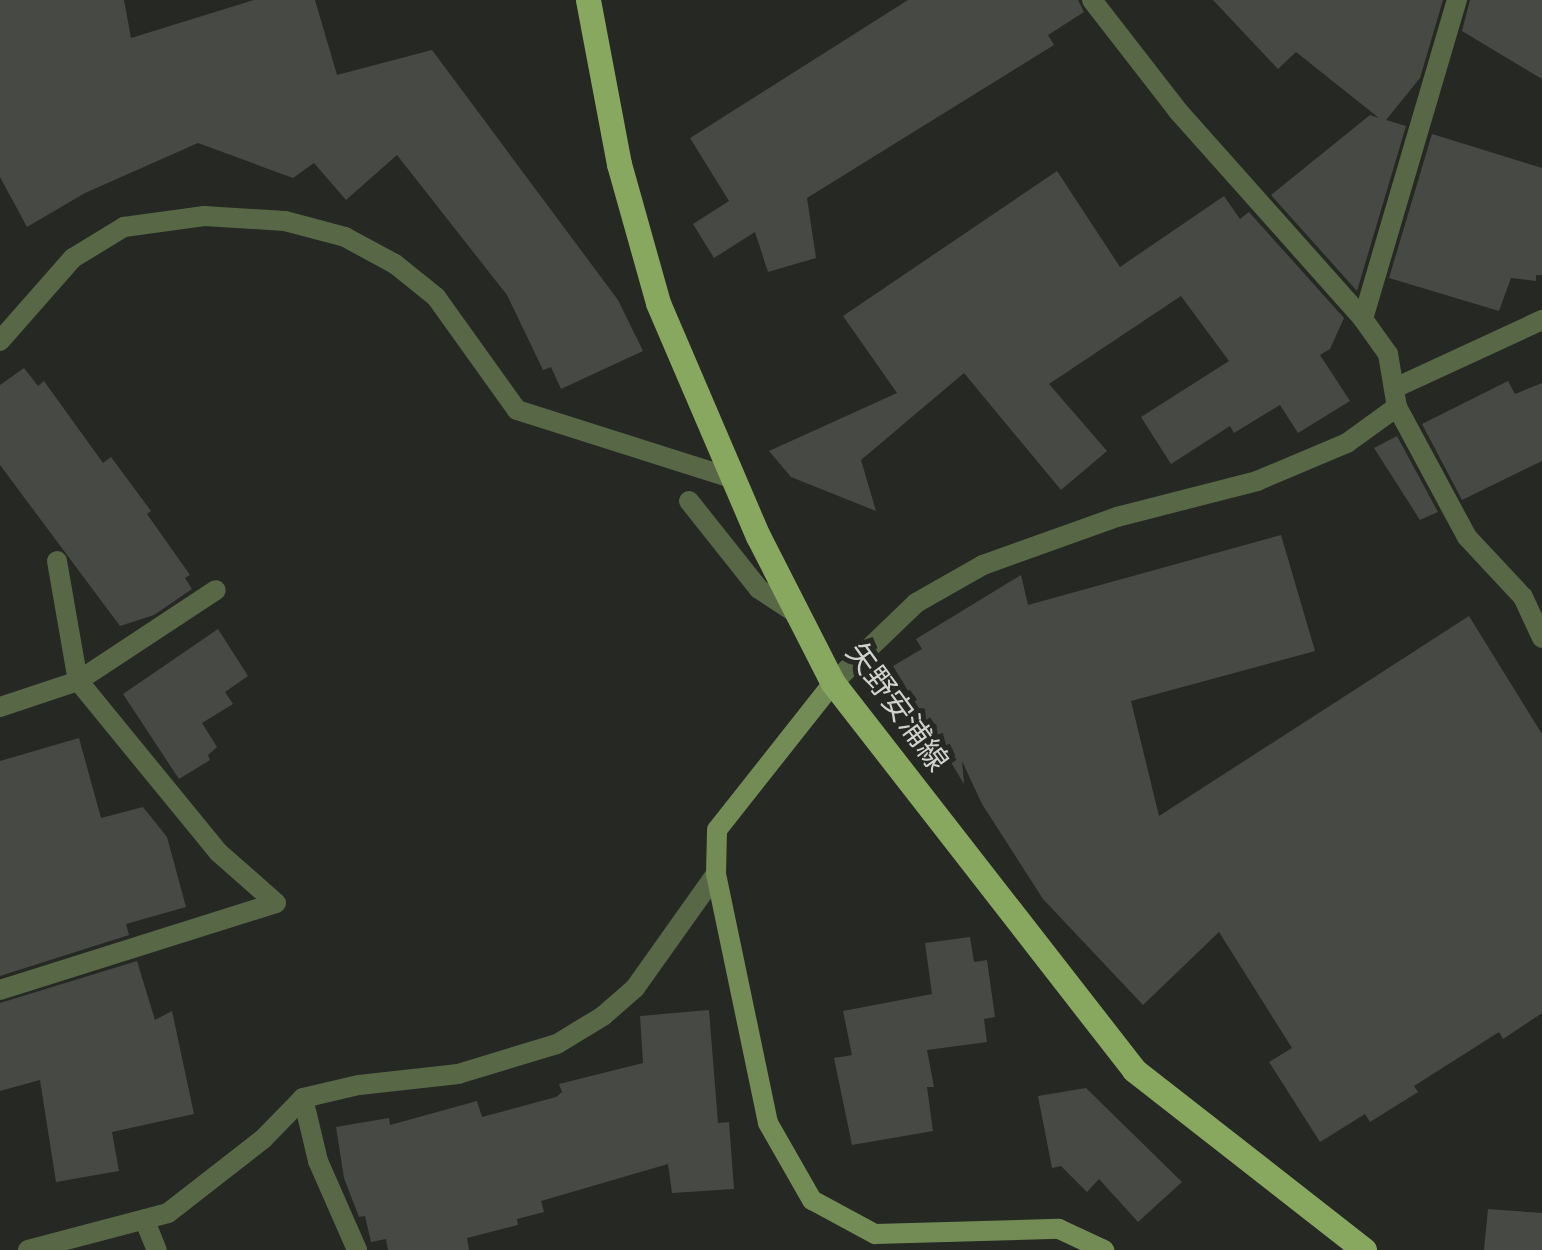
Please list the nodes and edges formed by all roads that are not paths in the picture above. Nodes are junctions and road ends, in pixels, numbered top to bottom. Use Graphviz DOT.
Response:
graph roads {
  1 [pos="588,0"];
  2 [pos="1092,0"];
  3 [pos="1457,0"];
  4 [pos="1364,318"];
  5 [pos="1542,320"];
  6 [pos="0,340"];
  7 [pos="1396,397"];
  8 [pos="734,479"];
  9 [pos="689,501"];
  10 [pos="58,561"];
  11 [pos="216,590"];
  12 [pos="799,616"];
  13 [pos="1542,638"];
  14 [pos="78,681"];
  15 [pos="833,684"];
  16 [pos="0,707"];
  17 [pos="716,874"];
  18 [pos="0,990"];
  19 [pos="303,1098"];
  20 [pos="145,1221"];
  21 [pos="28,1250"];
  22 [pos="157,1250"];
  23 [pos="357,1250"];
  24 [pos="1104,1250"];
  25 [pos="1364,1250"];
  1 -- 8 [label="main road, 矢野安浦線"];
  2 -- 4 [label="street"];
  3 -- 4 [label="street"];
  4 -- 7 [label="street"];
  5 -- 7 [label="street"];
  6 -- 8 [label="street"];
  7 -- 13 [label="street"];
  7 -- 15 [label="street"];
  8 -- 12 [label="main road, 矢野安浦線"];
  9 -- 12 [label="street"];
  10 -- 14 [label="street"];
  11 -- 14 [label="street"];
  12 -- 15 [label="main road, 矢野安浦線"];
  14 -- 16 [label="street"];
  14 -- 18 [label="street"];
  15 -- 17 [label="street"];
  15 -- 25 [label="main road, 矢野安浦線"];
  17 -- 19 [label="street"];
  17 -- 24 [label="street"];
  19 -- 20 [label="street"];
  19 -- 23 [label="street"];
  20 -- 21 [label="street"];
  20 -- 22 [label="street"];
}
